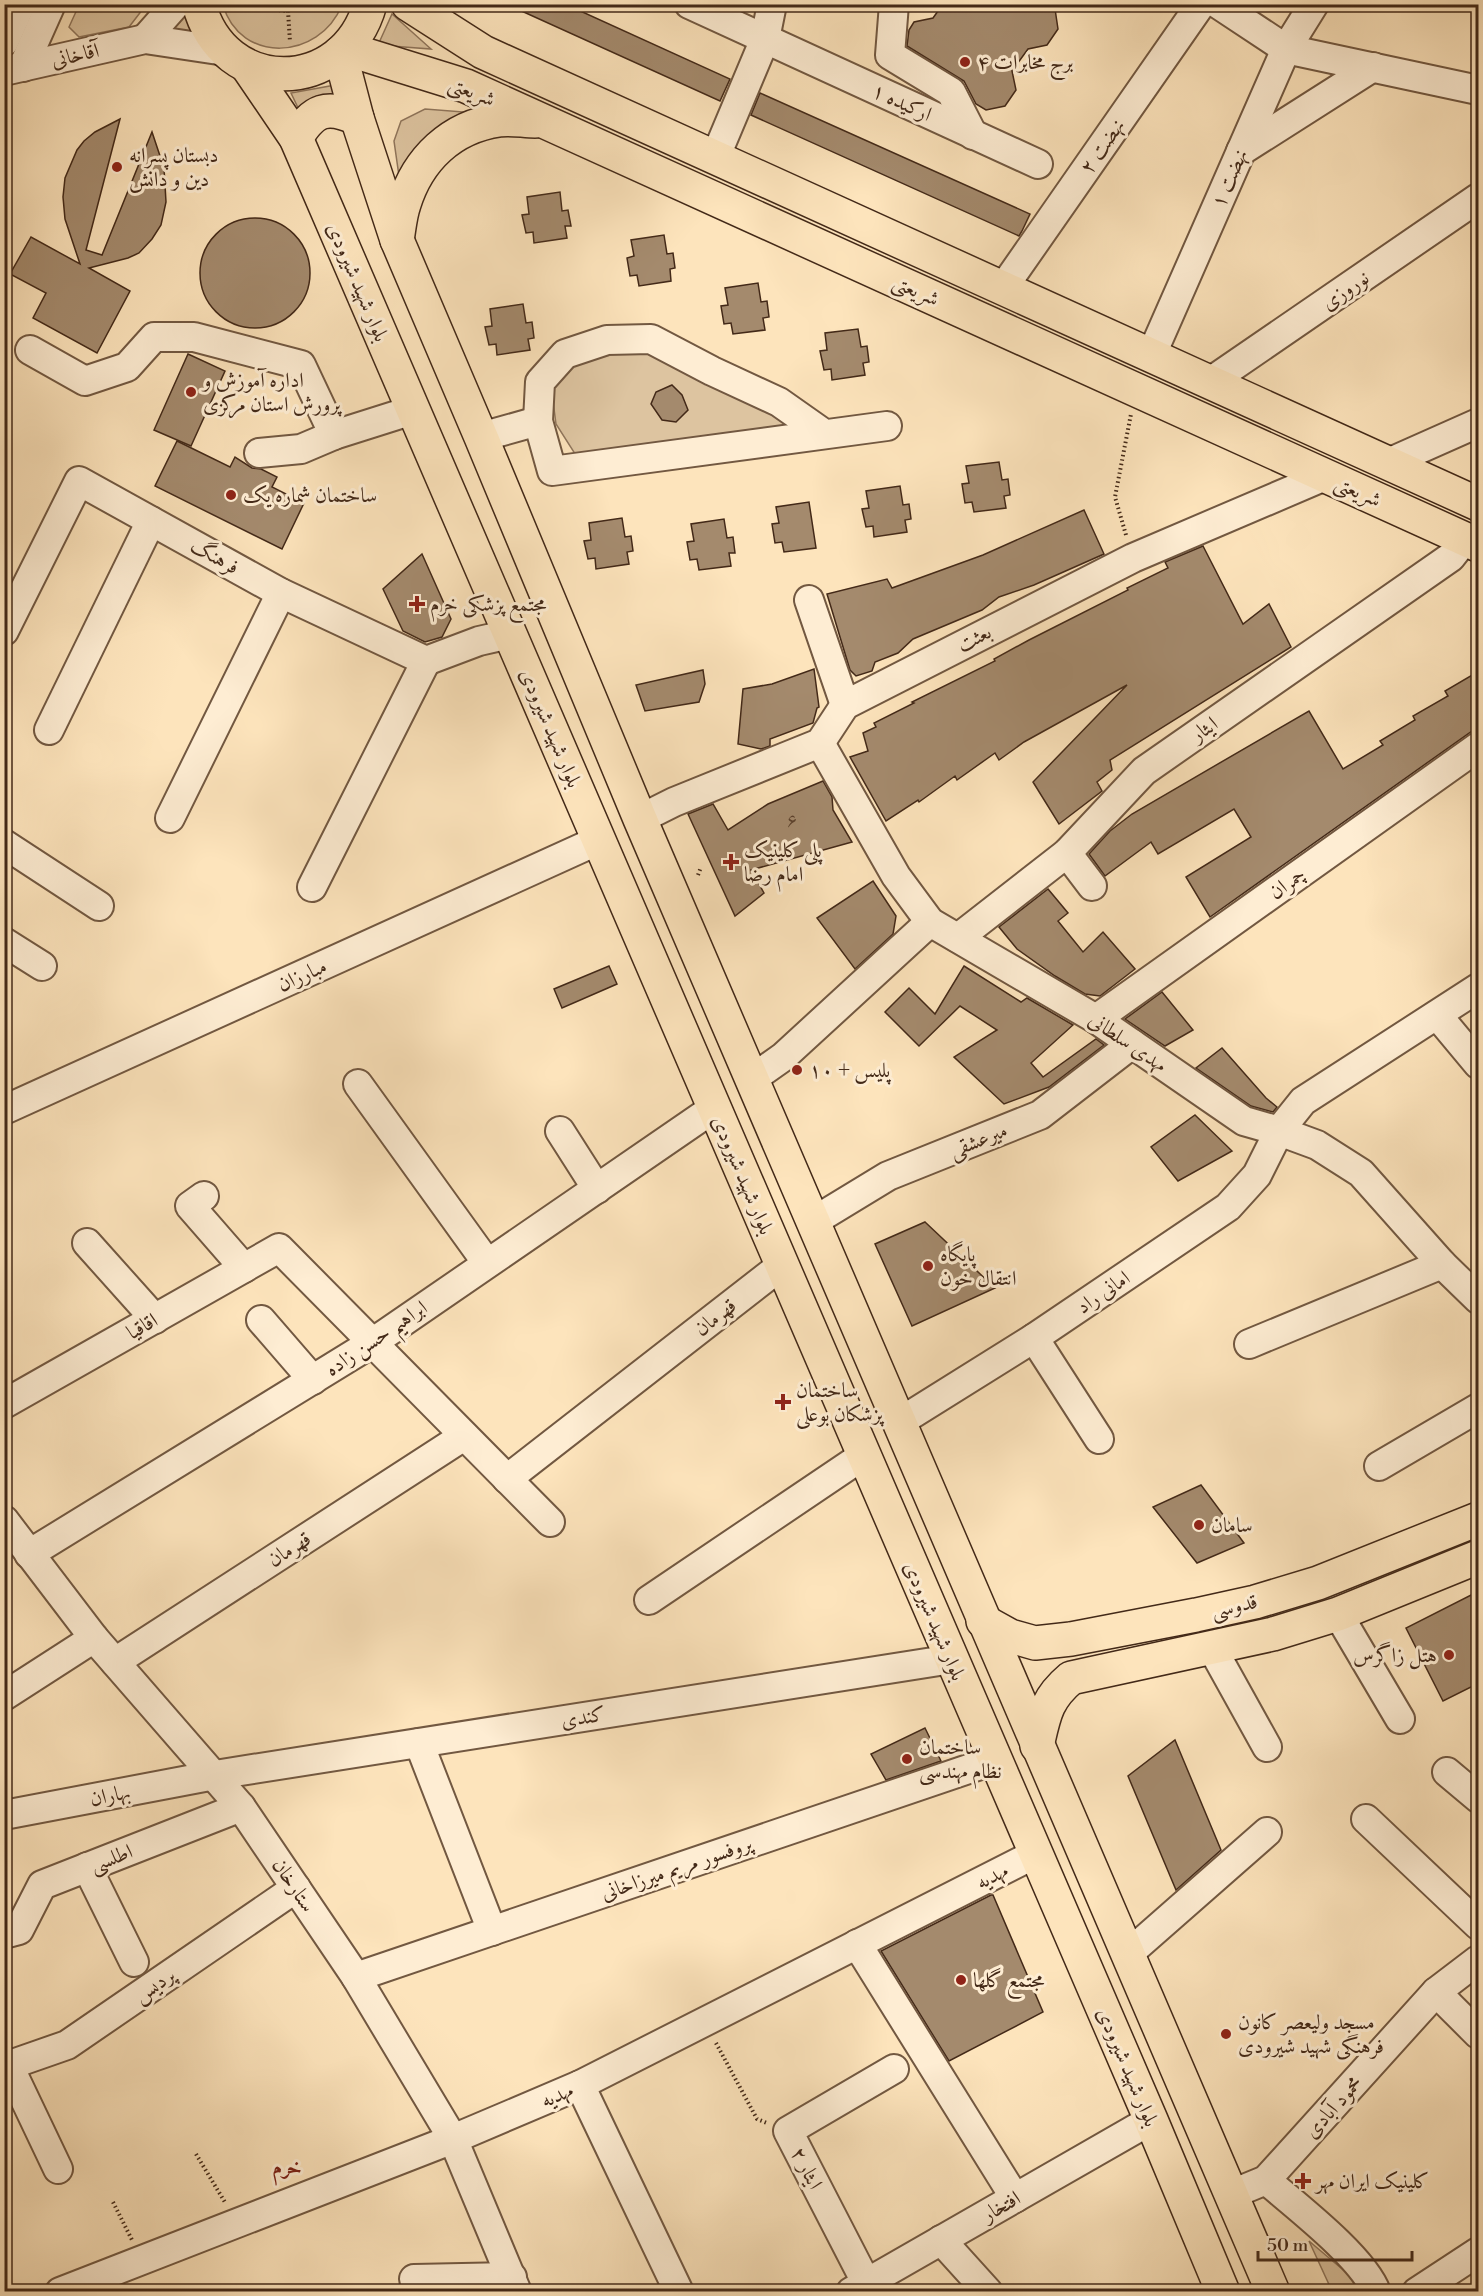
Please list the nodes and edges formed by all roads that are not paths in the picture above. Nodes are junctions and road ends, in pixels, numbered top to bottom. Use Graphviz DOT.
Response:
graph roads {
  1 [pos="21,4"];
  2 [pos="51,4"];
  3 [pos="176,4"];
  4 [pos="199,4"];
  5 [pos="370,4"];
  6 [pos="408,4"];
  7 [pos="689,4"];
  8 [pos="772,4"];
  9 [pos="894,4"];
  10 [pos="1201,4"];
  11 [pos="1218,4"];
  12 [pos="1314,4"];
  13 [pos="145,39"];
  14 [pos="765,39"];
  15 [pos="4,42"];
  16 [pos="1286,49"];
  17 [pos="344,51"];
  18 [pos="483,52"];
  19 [pos="236,59"];
  20 [pos="1372,67"];
  21 [pos="14,69"];
  22 [pos="466,86"];
  23 [pos="1479,90"];
  24 [pos="357,118"];
  25 [pos="544,122"];
  26 [pos="973,135"];
  27 [pos="296,138"];
  28 [pos="1241,151"];
  29 [pos="715,158"];
  30 [pos="1038,164"];
  31 [pos="1479,198"];
  32 [pos="397,240"];
  33 [pos="1003,288"];
  34 [pos="30,350"];
  35 [pos="1151,356"];
  36 [pos="1210,382"];
  37 [pos="413,410"];
  38 [pos="538,421"];
  39 [pos="1479,423"];
  40 [pos="887,426"];
  41 [pos="823,433"];
  42 [pos="334,435"];
  43 [pos="481,437"];
  44 [pos="258,453"];
  45 [pos="1388,463"];
  46 [pos="1325,476"];
  47 [pos="1479,504"];
  48 [pos="151,520"];
  49 [pos="1472,542"];
  50 [pos="281,593"];
  51 [pos="809,600"];
  52 [pos="5,630"];
  53 [pos="510,634"];
  54 [pos="426,661"];
  55 [pos="845,705"];
  56 [pos="49,730"];
  57 [pos="820,743"];
  58 [pos="1479,747"];
  59 [pos="170,818"];
  60 [pos="640,819"];
  61 [pos="599,840"];
  62 [pos="4,844"];
  63 [pos="1067,854"];
  64 [pos="1092,886"];
  65 [pos="312,887"];
  66 [pos="99,906"];
  67 [pos="930,922"];
  68 [pos="958,938"];
  69 [pos="4,942"];
  70 [pos="42,966"];
  71 [pos="1479,988"];
  72 [pos="1438,1016"];
  73 [pos="1096,1019"];
  74 [pos="1132,1044"];
  75 [pos="1479,1064"];
  76 [pos="752,1079"];
  77 [pos="358,1084"];
  78 [pos="714,1108"];
  79 [pos="4,1110"];
  80 [pos="560,1131"];
  81 [pos="1279,1131"];
  82 [pos="597,1189"];
  83 [pos="204,1196"];
  84 [pos="814,1221"];
  85 [pos="87,1243"];
  86 [pos="488,1263"];
  87 [pos="1442,1264"];
  88 [pos="782,1265"];
  89 [pos="244,1268"];
  90 [pos="1479,1299"];
  91 [pos="154,1319"];
  92 [pos="261,1320"];
  93 [pos="1034,1338"];
  94 [pos="372,1343"];
  95 [pos="1249,1344"];
  96 [pos="313,1380"];
  97 [pos="4,1404"];
  98 [pos="1479,1408"];
  99 [pos="898,1423"];
  100 [pos="464,1436"];
  101 [pos="1098,1439"];
  102 [pos="864,1455"];
  103 [pos="1379,1466"];
  104 [pos="507,1479"];
  105 [pos="1479,1519"];
  106 [pos="4,1520"];
  107 [pos="550,1522"];
  108 [pos="28,1554"];
  109 [pos="1479,1557"];
  110 [pos="649,1600"];
  111 [pos="1338,1614"];
  112 [pos="983,1621"];
  113 [pos="94,1638"];
  114 [pos="1071,1639"];
  115 [pos="1212,1648"];
  116 [pos="952,1659"];
  117 [pos="115,1662"];
  118 [pos="1071,1678"];
  119 [pos="4,1696"];
  120 [pos="1400,1719"];
  121 [pos="419,1743"];
  122 [pos="1037,1746"];
  123 [pos="1267,1747"];
  124 [pos="995,1760"];
  125 [pos="1447,1772"];
  126 [pos="215,1775"];
  127 [pos="1479,1798"];
  128 [pos="241,1807"];
  129 [pos="4,1815"];
  130 [pos="1366,1819"];
  131 [pos="1267,1832"];
  132 [pos="1035,1854"];
  133 [pos="87,1867"];
  134 [pos="296,1888"];
  135 [pos="1479,1925"];
  136 [pos="492,1931"];
  137 [pos="4,1934"];
  138 [pos="857,1944"];
  139 [pos="1127,1955"];
  140 [pos="1479,1960"];
  141 [pos="134,1962"];
  142 [pos="356,1977"];
  143 [pos="1436,1992"];
  144 [pos="1479,2034"];
  145 [pos="7,2066"];
  146 [pos="894,2069"];
  147 [pos="580,2085"];
  148 [pos="1151,2120"];
  149 [pos="453,2139"];
  150 [pos="58,2169"];
  151 [pos="1266,2180"];
  152 [pos="1232,2194"];
  153 [pos="1015,2198"];
  154 [pos="941,2240"];
  155 [pos="1479,2252"];
  156 [pos="414,2279"];
  157 [pos="514,2284"];
  158 [pos="863,2288"];
  159 [pos="60,2292"];
  160 [pos="679,2292"];
  161 [pos="988,2292"];
  162 [pos="1223,2292"];
  163 [pos="1273,2292"];
  164 [pos="1376,2292"];
  165 [pos="1417,2292"];
  1 -- 15 [label="street"];
  2 -- 21 [label="street"];
  3 -- 13 [label="street"];
  4 -- 19 [label="main road, بلوار شهید شیرودی"];
  5 -- 17 [label="main road"];
  6 -- 18 [label="main road, شریعتی"];
  7 -- 14 [label="street, ارکیده ۱"];
  8 -- 14 [label="street"];
  9 -- 26 [label="street"];
  10 -- 33 [label="street, نهضت ۲"];
  11 -- 16 [label="street"];
  12 -- 16 [label="street, نهضت ۱"];
  13 -- 19 [label="street"];
  13 -- 21 [label="street, آقاخانی"];
  14 -- 26 [label="street, ارکیده ۱"];
  14 -- 29 [label="street"];
  16 -- 20 [label="street"];
  16 -- 28 [label="street, نهضت ۱"];
  17 -- 19 [label="main road"];
  17 -- 22 [label="main road, شریعتی"];
  17 -- 24 [label="main road, بلوار شهید شیرودی"];
  18 -- 22 [label="main road"];
  18 -- 29 [label="main road, شریعتی"];
  19 -- 27 [label="main road, بلوار شهید شیرودی"];
  20 -- 23 [label="street"];
  20 -- 28 [label="street"];
  22 -- 25 [label="main road, شریعتی"];
  24 -- 27 [label="main road"];
  24 -- 32 [label="main road, بلوار شهید شیرودی"];
  25 -- 32 [label="main road"];
  25 -- 46 [label="main road, شریعتی"];
  26 -- 30 [label="street, ارکیده ۱"];
  27 -- 37 [label="main road, بلوار شهید شیرودی"];
  28 -- 35 [label="street, نهضت ۱"];
  29 -- 33 [label="main road, شریعتی"];
  31 -- 36 [label="street, نوروزی"];
  32 -- 43 [label="main road, بلوار شهید شیرودی"];
  33 -- 35 [label="main road, شریعتی"];
  34 -- 42 [label="street"];
  35 -- 36 [label="main road, شریعتی"];
  36 -- 45 [label="main road, شریعتی"];
  37 -- 42 [label="street"];
  37 -- 53 [label="main road, بلوار شهید شیرودی"];
  38 -- 41 [label="street"];
  38 -- 41 [label="street"];
  38 -- 43 [label="street"];
  39 -- 45 [label="street"];
  40 -- 41 [label="street"];
  42 -- 44 [label="street"];
  43 -- 60 [label="main road, بلوار شهید شیرودی"];
  45 -- 47 [label="main road, شریعتی"];
  46 -- 49 [label="main road, شریعتی"];
  46 -- 55 [label="street, بعثت"];
  48 -- 50 [label="street, فرهنگ"];
  48 -- 52 [label="street, فرهنگ"];
  48 -- 56 [label="street"];
  49 -- 63 [label="street, ایثار"];
  50 -- 54 [label="street, فرهنگ"];
  50 -- 59 [label="street"];
  51 -- 55 [label="street"];
  53 -- 54 [label="street"];
  53 -- 61 [label="main road, بلوار شهید شیرودی"];
  54 -- 65 [label="street"];
  55 -- 57 [label="street, بعثت"];
  57 -- 60 [label="street"];
  57 -- 67 [label="street, مهدی سلطانی"];
  58 -- 73 [label="street, چمران"];
  60 -- 76 [label="main road, بلوار شهید شیرودی"];
  61 -- 78 [label="main road, بلوار شهید شیرودی"];
  61 -- 79 [label="street, مبارزان"];
  62 -- 66 [label="street"];
  63 -- 64 [label="street"];
  63 -- 68 [label="street, ایثار"];
  67 -- 68 [label="street, مهدی سلطانی"];
  67 -- 76 [label="street"];
  68 -- 73 [label="street, مهدی سلطانی"];
  69 -- 70 [label="street"];
  71 -- 72 [label="street, امانی راد"];
  72 -- 75 [label="street"];
  72 -- 81 [label="street, امانی راد"];
  73 -- 74 [label="street, مهدی سلطانی"];
  74 -- 81 [label="street, مهدی سلطانی"];
  74 -- 84 [label="street, میرعشقی"];
  76 -- 84 [label="main road, بلوار شهید شیرودی"];
  77 -- 86 [label="street"];
  78 -- 82 [label="street, ابراهیم حسن زاده"];
  78 -- 88 [label="main road, بلوار شهید شیرودی"];
  80 -- 82 [label="street"];
  81 -- 87 [label="street, مهدی سلطانی"];
  81 -- 93 [label="street, امانی راد"];
  82 -- 86 [label="street, ابراهیم حسن زاده"];
  83 -- 89 [label="street"];
  84 -- 99 [label="main road, بلوار شهید شیرودی"];
  85 -- 91 [label="street"];
  86 -- 94 [label="street, ابراهیم حسن زاده"];
  87 -- 90 [label="street, مهدی سلطانی"];
  87 -- 95 [label="street"];
  88 -- 102 [label="main road, بلوار شهید شیرودی"];
  88 -- 104 [label="street, قهرمان"];
  89 -- 91 [label="street, اقاقیا"];
  89 -- 94 [label="street, اقاقیا"];
  91 -- 97 [label="street, اقاقیا"];
  92 -- 96 [label="street"];
  93 -- 99 [label="street, امانی راد"];
  93 -- 101 [label="street"];
  94 -- 96 [label="street, ابراهیم حسن زاده"];
  94 -- 100 [label="street"];
  96 -- 108 [label="street, ابراهیم حسن زاده"];
  98 -- 103 [label="street"];
  99 -- 112 [label="main road, بلوار شهید شیرودی"];
  100 -- 104 [label="street"];
  100 -- 117 [label="street, قهرمان"];
  102 -- 110 [label="street"];
  102 -- 116 [label="main road, بلوار شهید شیرودی"];
  104 -- 107 [label="street"];
  105 -- 114 [label="main road, قدوسی"];
  106 -- 108 [label="street, ستارخان"];
  108 -- 113 [label="street, ستارخان"];
  109 -- 111 [label="main road, قدوسی"];
  111 -- 115 [label="main road, قدوسی"];
  111 -- 120 [label="street"];
  112 -- 114 [label="main road, قدوسی"];
  112 -- 122 [label="main road, بلوار شهید شیرودی"];
  113 -- 117 [label="street, ستارخان"];
  113 -- 119 [label="street"];
  114 -- 118 [label="main road"];
  115 -- 118 [label="main road, قدوسی"];
  115 -- 123 [label="street"];
  116 -- 121 [label="street, کندی"];
  116 -- 124 [label="main road, بلوار شهید شیرودی"];
  117 -- 126 [label="street, ستارخان"];
  118 -- 122 [label="main road"];
  121 -- 126 [label="street, کندی"];
  121 -- 136 [label="street"];
  122 -- 139 [label="main road, بلوار شهید شیرودی"];
  124 -- 132 [label="main road, بلوار شهید شیرودی"];
  124 -- 136 [label="street, پروفسور مریم میرزاخانی"];
  125 -- 127 [label="street"];
  126 -- 128 [label="street, ستارخان"];
  126 -- 129 [label="street, بهاران"];
  128 -- 133 [label="street, اطلسی"];
  128 -- 134 [label="street, ستارخان"];
  130 -- 135 [label="street"];
  131 -- 139 [label="street"];
  132 -- 138 [label="street, مهدیه"];
  132 -- 148 [label="main road, بلوار شهید شیرودی"];
  133 -- 137 [label="street, اطلسی"];
  133 -- 141 [label="street"];
  134 -- 142 [label="street, ستارخان"];
  134 -- 145 [label="street, پردیس"];
  136 -- 142 [label="street, پروفسور مریم میرزاخانی"];
  138 -- 147 [label="street, مهدیه"];
  138 -- 153 [label="street"];
  139 -- 152 [label="main road, بلوار شهید شیرودی"];
  140 -- 143 [label="street, محمود آبادی"];
  142 -- 149 [label="street, ستارخان"];
  143 -- 144 [label="street"];
  143 -- 151 [label="street, محمود آبادی"];
  145 -- 150 [label="street"];
  146 -- 158 [label="street, ایثار ۲"];
  147 -- 149 [label="street, مهدیه"];
  147 -- 160 [label="street"];
  148 -- 153 [label="street, افتخار"];
  148 -- 162 [label="main road, بلوار شهید شیرودی"];
  149 -- 157 [label="street, ستارخان"];
  149 -- 159 [label="street, مهدیه"];
  151 -- 152 [label="street"];
  151 -- 164 [label="street"];
  152 -- 163 [label="main road, بلوار شهید شیرودی"];
  153 -- 154 [label="street, افتخار"];
  154 -- 158 [label="street, افتخار"];
  154 -- 161 [label="street"];
  155 -- 165 [label="street"];
  156 -- 157 [label="street"];
}
